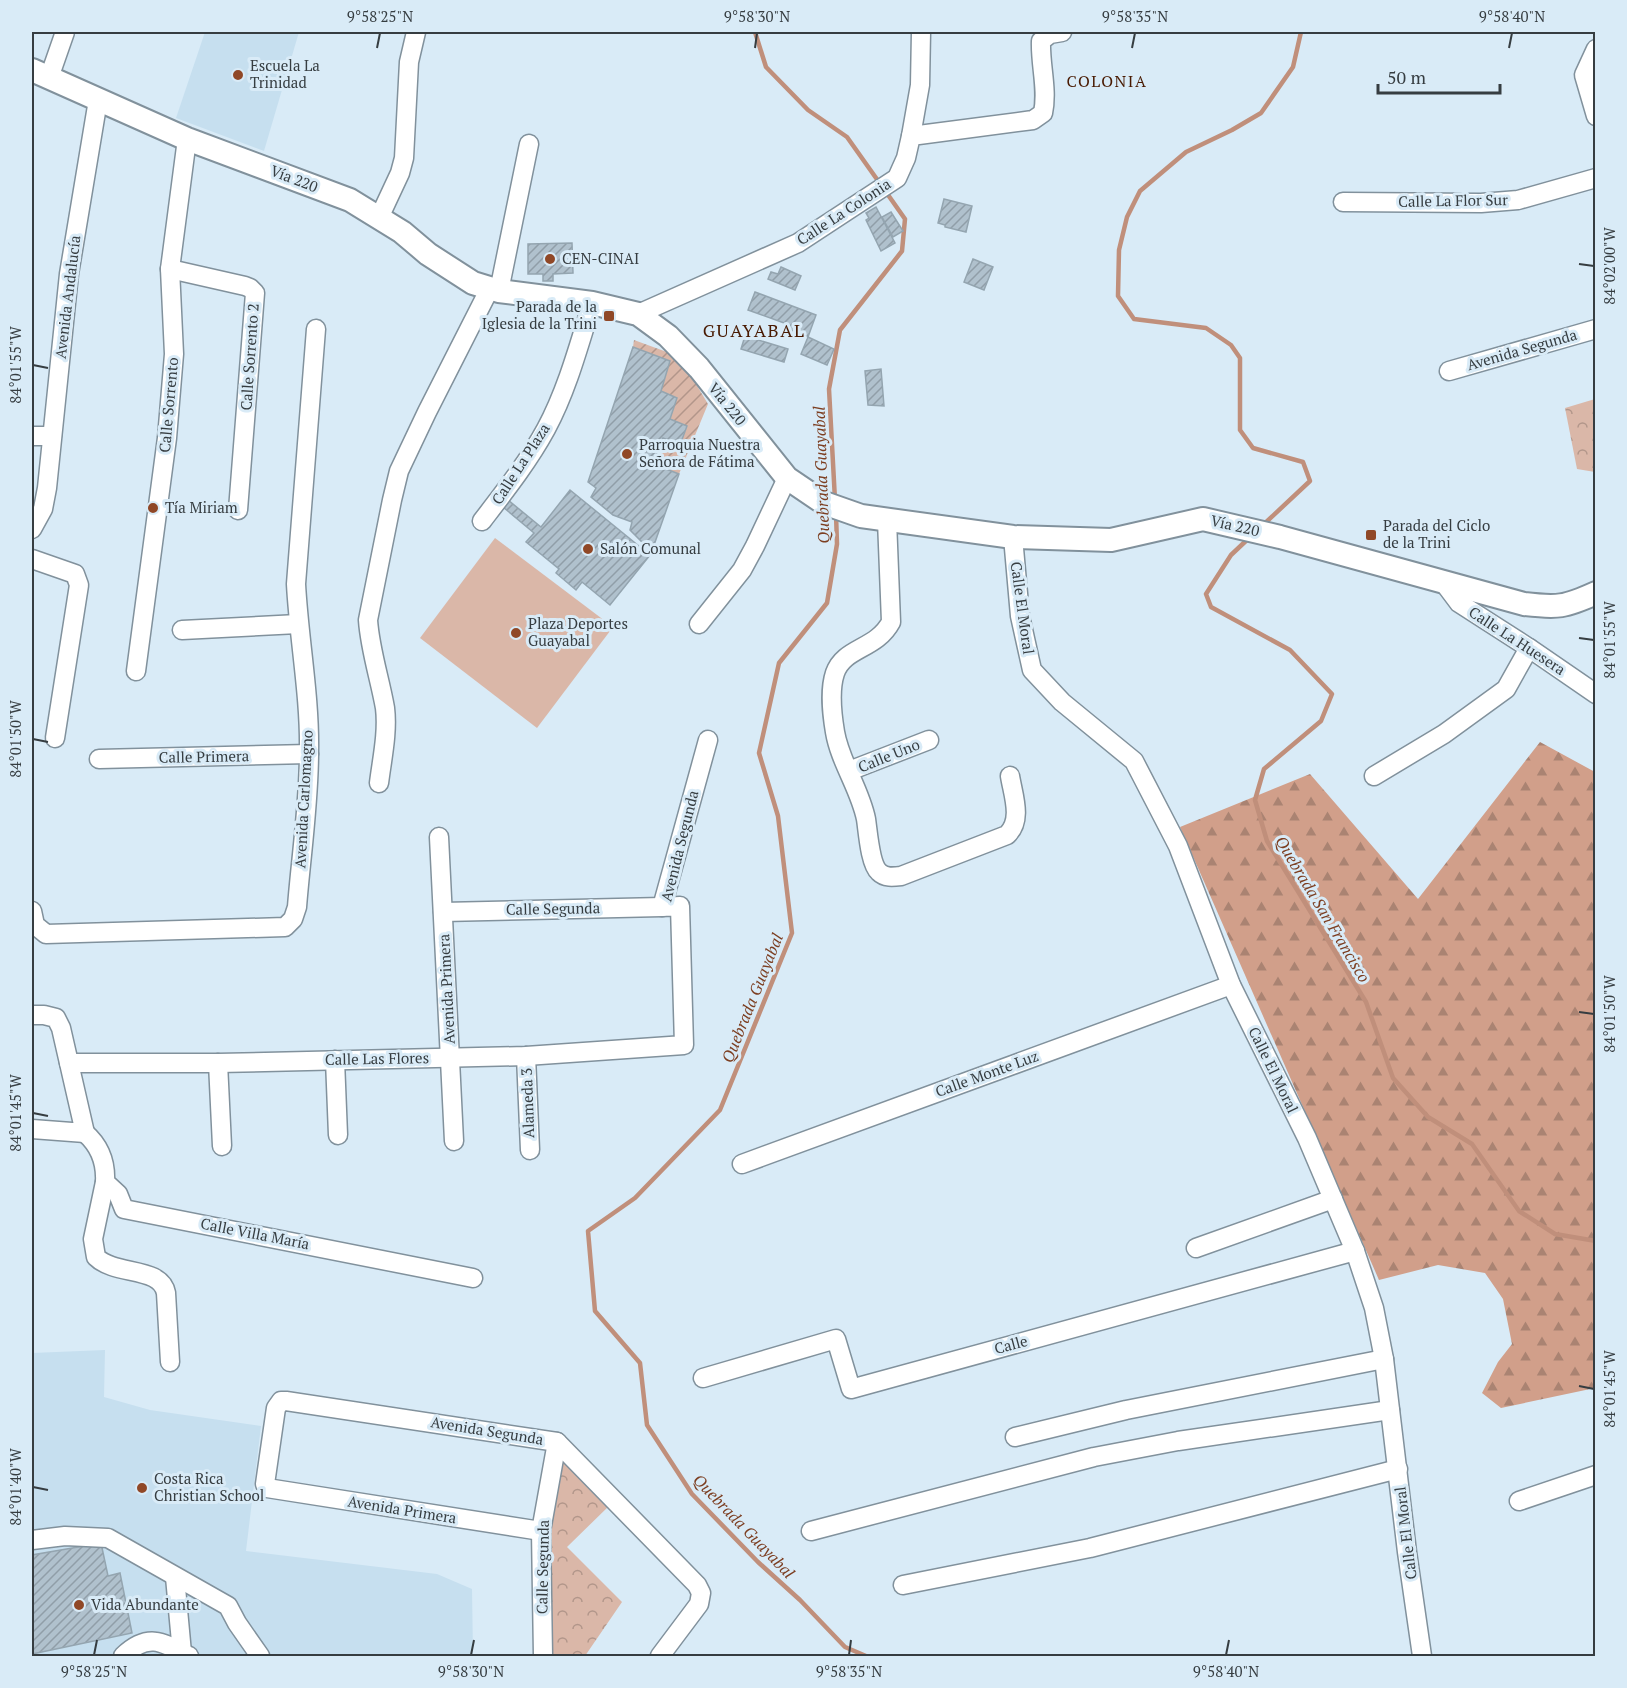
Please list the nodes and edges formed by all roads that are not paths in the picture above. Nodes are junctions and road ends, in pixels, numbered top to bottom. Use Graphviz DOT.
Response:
graph roads {
  1 [pos="65,32"];
  2 [pos="416,32"];
  3 [pos="921,32"];
  4 [pos="1062,32"];
  5 [pos="1596,49"];
  6 [pos="40,74"];
  7 [pos="98,100"];
  8 [pos="1596,116"];
  9 [pos="911,136"];
  10 [pos="187,139"];
  11 [pos="529,144"];
  12 [pos="1596,178"];
  13 [pos="1343,202"];
  14 [pos="379,218"];
  15 [pos="170,269"];
  16 [pos="494,290"];
  17 [pos="592,303"];
  18 [pos="638,314"];
  19 [pos="316,329"];
  20 [pos="1596,329"];
  21 [pos="1449,371"];
  22 [pos="32,436"];
  23 [pos="52,436"];
  24 [pos="787,478"];
  25 [pos="238,510"];
  26 [pos="887,520"];
  27 [pos="483,521"];
  28 [pos="32,529"];
  29 [pos="1012,537"];
  30 [pos="32,560"];
  31 [pos="1444,583"];
  32 [pos="1596,593"];
  33 [pos="298,624"];
  34 [pos="699,624"];
  35 [pos="182,630"];
  36 [pos="1529,648"];
  37 [pos="136,671"];
  38 [pos="1596,694"];
  39 [pos="55,738"];
  40 [pos="708,740"];
  41 [pos="929,740"];
  42 [pos="309,754"];
  43 [pos="99,759"];
  44 [pos="849,771"];
  45 [pos="1011,776"];
  46 [pos="1374,776"];
  47 [pos="379,783"];
  48 [pos="440,837"];
  49 [pos="662,907"];
  50 [pos="32,911"];
  51 [pos="443,912"];
  52 [pos="1232,985"];
  53 [pos="32,1015"];
  54 [pos="684,1045"];
  55 [pos="526,1056"];
  56 [pos="450,1058"];
  57 [pos="335,1060"];
  58 [pos="69,1063"];
  59 [pos="218,1063"];
  60 [pos="32,1129"];
  61 [pos="85,1133"];
  62 [pos="338,1135"];
  63 [pos="454,1141"];
  64 [pos="222,1146"];
  65 [pos="530,1150"];
  66 [pos="742,1164"];
  67 [pos="105,1182"];
  68 [pos="1333,1199"];
  69 [pos="1196,1248"];
  70 [pos="1355,1251"];
  71 [pos="472,1278"];
  72 [pos="1384,1359"];
  73 [pos="170,1362"];
  74 [pos="703,1378"];
  75 [pos="1390,1410"];
  76 [pos="1015,1437"];
  77 [pos="557,1442"];
  78 [pos="1398,1469"];
  79 [pos="1596,1475"];
  80 [pos="265,1484"];
  81 [pos="1519,1501"];
  82 [pos="541,1531"];
  83 [pos="811,1531"];
  84 [pos="32,1540"];
  85 [pos="175,1577"];
  86 [pos="903,1585"];
  87 [pos="186,1654"];
  88 [pos="123,1656"];
  89 [pos="260,1656"];
  90 [pos="543,1656"];
  91 [pos="660,1656"];
  92 [pos="1422,1656"];
  1 -- 6 [label="street"];
  2 -- 14 [label="street"];
  3 -- 9 [label="street, Calle La Colonia"];
  4 -- 9 [label="street"];
  5 -- 8 [label="street"];
  6 -- 7 [label="main road, Vía 220"];
  7 -- 10 [label="main road, Vía 220"];
  7 -- 23 [label="street, Avenida Andalucía"];
  9 -- 18 [label="street, Calle La Colonia"];
  10 -- 14 [label="main road, Vía 220"];
  10 -- 15 [label="street, Calle Sorrento"];
  11 -- 16 [label="street"];
  12 -- 13 [label="street, Calle La Flor Sur"];
  14 -- 16 [label="main road, Vía 220"];
  15 -- 25 [label="street, Calle Sorrento 2"];
  15 -- 37 [label="street, Calle Sorrento"];
  16 -- 17 [label="main road, Vía 220"];
  16 -- 47 [label="street"];
  17 -- 18 [label="main road, Vía 220"];
  17 -- 27 [label="street, Calle La Plaza"];
  18 -- 24 [label="main road, Vía 220"];
  19 -- 33 [label="street, Avenida Carlomagno"];
  20 -- 21 [label="street, Avenida Segunda"];
  22 -- 23 [label="street"];
  23 -- 28 [label="street, Avenida Andalucía"];
  24 -- 26 [label="main road, Vía 220"];
  24 -- 34 [label="street"];
  26 -- 29 [label="main road, Vía 220"];
  26 -- 44 [label="street"];
  29 -- 31 [label="main road, Vía 220"];
  29 -- 52 [label="street, Calle El Moral"];
  30 -- 39 [label="street"];
  31 -- 32 [label="main road, Vía 220"];
  31 -- 36 [label="street, Calle La Huesera"];
  33 -- 35 [label="street"];
  33 -- 42 [label="street, Avenida Carlomagno"];
  36 -- 38 [label="street, Calle La Huesera"];
  36 -- 46 [label="street"];
  40 -- 49 [label="street, Avenida Segunda"];
  41 -- 44 [label="street, Calle Uno"];
  42 -- 43 [label="street, Calle Primera"];
  42 -- 50 [label="street, Avenida Carlomagno"];
  44 -- 45 [label="street"];
  48 -- 51 [label="street, Avenida Primera"];
  49 -- 51 [label="street, Calle Segunda"];
  49 -- 54 [label="street, Avenida Segunda"];
  51 -- 56 [label="street, Avenida Primera"];
  52 -- 66 [label="street, Calle Monte Luz"];
  52 -- 68 [label="street, Calle El Moral"];
  53 -- 58 [label="street"];
  54 -- 55 [label="street, Calle Las Flores"];
  55 -- 56 [label="street, Calle Las Flores"];
  55 -- 65 [label="street, Alameda 3"];
  56 -- 57 [label="street, Calle Las Flores"];
  56 -- 63 [label="street, Avenida Primera"];
  57 -- 59 [label="street, Calle Las Flores"];
  57 -- 62 [label="street"];
  58 -- 59 [label="street, Calle Las Flores"];
  58 -- 61 [label="street"];
  59 -- 64 [label="street"];
  60 -- 61 [label="street"];
  61 -- 67 [label="street, Calle Villa María"];
  67 -- 71 [label="street, Calle Villa María"];
  67 -- 73 [label="street"];
  68 -- 69 [label="street"];
  68 -- 70 [label="street, Calle El Moral"];
  70 -- 72 [label="street, Calle El Moral"];
  70 -- 74 [label="street, Calle"];
  72 -- 75 [label="street, Calle El Moral"];
  72 -- 76 [label="street"];
  75 -- 78 [label="street, Calle El Moral"];
  75 -- 83 [label="street"];
  77 -- 80 [label="street, Avenida Segunda"];
  77 -- 82 [label="street, Calle Segunda"];
  77 -- 91 [label="street, Avenida Segunda"];
  78 -- 86 [label="street"];
  78 -- 92 [label="street, Calle El Moral"];
  79 -- 81 [label="street"];
  80 -- 82 [label="street, Avenida Primera"];
  82 -- 90 [label="street, Calle Segunda"];
  84 -- 85 [label="street"];
  85 -- 87 [label="street"];
  85 -- 89 [label="street"];
  87 -- 88 [label="street"];
}
